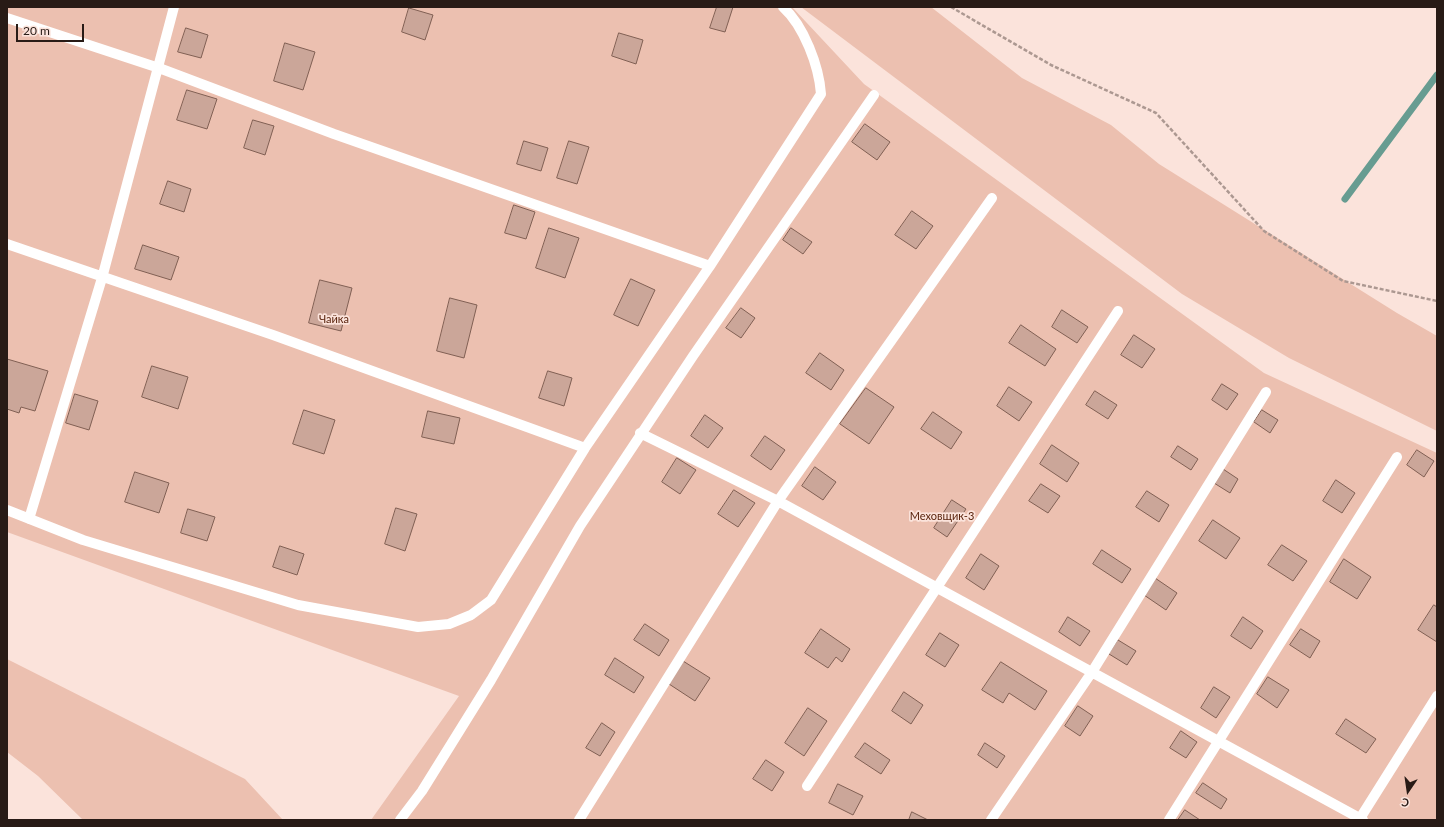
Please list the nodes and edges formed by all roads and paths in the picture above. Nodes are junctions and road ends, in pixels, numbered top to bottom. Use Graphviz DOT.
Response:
graph roads {
  1 [pos="174,7"];
  2 [pos="783,7"];
  3 [pos="951,7"];
  4 [pos="7,18"];
  5 [pos="159,68"];
  6 [pos="874,95"];
  7 [pos="992,198"];
  8 [pos="7,244"];
  9 [pos="710,266"];
  10 [pos="102,278"];
  11 [pos="1437,302"];
  12 [pos="1118,311"];
  13 [pos="1266,392"];
  14 [pos="640,433"];
  15 [pos="585,448"];
  16 [pos="1397,457"];
  17 [pos="778,501"];
  18 [pos="7,510"];
  19 [pos="29,518"];
  20 [pos="938,588"];
  21 [pos="1092,672"];
  22 [pos="1437,696"];
  23 [pos="1218,741"];
  24 [pos="808,786"];
  25 [pos="400,820"];
  26 [pos="579,820"];
  27 [pos="991,820"];
  28 [pos="1169,820"];
  29 [pos="1361,820"];
  1 -- 5 [label="lane"];
  2 -- 9 [label="lane"];
  3 -- 11 [label="path"];
  4 -- 5 [label="lane"];
  5 -- 9 [label="lane"];
  5 -- 10 [label="lane"];
  6 -- 14 [label="lane"];
  7 -- 17 [label="lane"];
  8 -- 10 [label="lane"];
  9 -- 15 [label="lane"];
  10 -- 15 [label="lane"];
  10 -- 19 [label="lane"];
  12 -- 20 [label="lane"];
  13 -- 21 [label="lane"];
  14 -- 17 [label="lane"];
  14 -- 25 [label="lane"];
  15 -- 19 [label="lane"];
  16 -- 23 [label="lane"];
  17 -- 20 [label="lane"];
  17 -- 26 [label="lane"];
  18 -- 19 [label="lane"];
  20 -- 21 [label="lane"];
  20 -- 24 [label="lane"];
  21 -- 23 [label="lane"];
  21 -- 27 [label="lane"];
  22 -- 29 [label="lane"];
  23 -- 28 [label="lane"];
  23 -- 29 [label="lane"];
}
